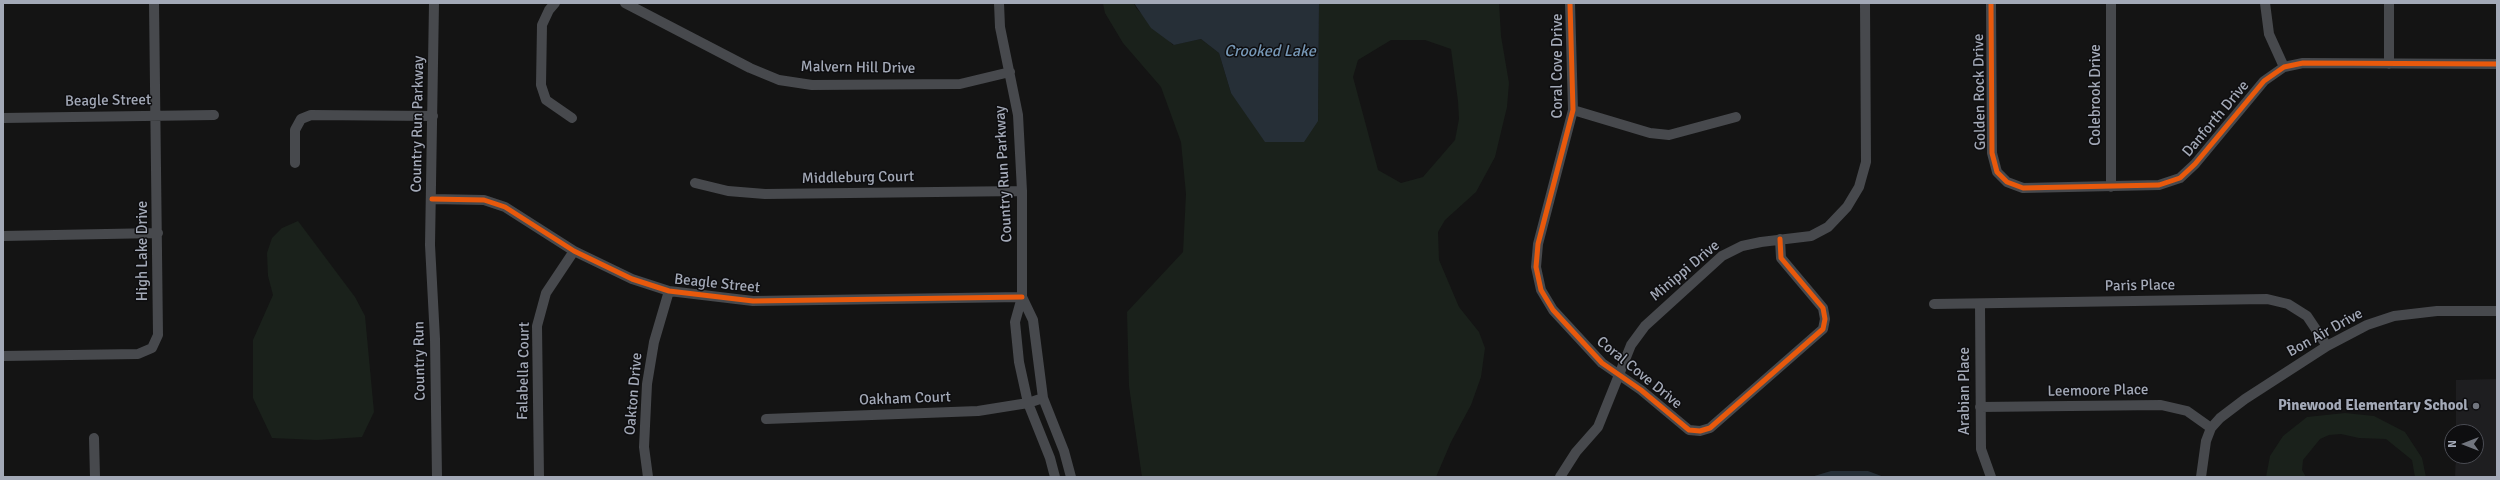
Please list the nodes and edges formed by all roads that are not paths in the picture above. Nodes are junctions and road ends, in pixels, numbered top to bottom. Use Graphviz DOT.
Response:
graph roads {
  1 [pos="154,3"];
  2 [pos="434,3"];
  3 [pos="555,3"];
  4 [pos="626,3"];
  5 [pos="999,3"];
  6 [pos="1570,3"];
  7 [pos="1865,3"];
  8 [pos="1991,3"];
  9 [pos="2111,3"];
  10 [pos="2265,3"];
  11 [pos="2389,3"];
  12 [pos="2389,64"];
  13 [pos="2497,64"];
  14 [pos="2284,67"];
  15 [pos="1010,72"];
  16 [pos="1573,110"];
  17 [pos="156,115"];
  18 [pos="214,115"];
  19 [pos="433,116"];
  20 [pos="1736,117"];
  21 [pos="3,118"];
  22 [pos="572,118"];
  23 [pos="295,163"];
  24 [pos="695,183"];
  25 [pos="2023,188"];
  26 [pos="2111,188"];
  27 [pos="1022,191"];
  28 [pos="432,199"];
  29 [pos="158,233"];
  30 [pos="3,236"];
  31 [pos="1780,239"];
  32 [pos="430,245"];
  33 [pos="574,251"];
  34 [pos="669,291"];
  35 [pos="1022,297"];
  36 [pos="1934,304"];
  37 [pos="1980,304"];
  38 [pos="2497,311"];
  39 [pos="2327,346"];
  40 [pos="3,356"];
  41 [pos="1618,375"];
  42 [pos="1043,398"];
  43 [pos="1028,403"];
  44 [pos="1980,407"];
  45 [pos="766,419"];
  46 [pos="2211,428"];
  47 [pos="94,438"];
  48 [pos="95,477"];
  49 [pos="437,477"];
  50 [pos="539,477"];
  51 [pos="648,477"];
  52 [pos="1055,477"];
  53 [pos="1071,477"];
  54 [pos="1560,477"];
  55 [pos="1991,477"];
  56 [pos="2201,477"];
  1 -- 17 [label="street, High Lake Drive"];
  2 -- 19 [label="street, Country Run Parkway"];
  3 -- 22 [label="street"];
  4 -- 15 [label="street, Malvern Hill Drive"];
  5 -- 15 [label="street, Country Run Parkway"];
  6 -- 16 [label="street, Coral Cove Drive"];
  7 -- 31 [label="street, Minippi Drive"];
  8 -- 25 [label="street, Golden Rock Drive"];
  9 -- 26 [label="street, Colebrook Drive"];
  10 -- 14 [label="street"];
  11 -- 12 [label="street"];
  12 -- 13 [label="street, Danforth Drive"];
  12 -- 14 [label="street, Danforth Drive"];
  14 -- 26 [label="street, Danforth Drive"];
  15 -- 27 [label="street, Country Run Parkway"];
  16 -- 20 [label="street"];
  16 -- 41 [label="street, Coral Cove Drive"];
  17 -- 18 [label="street, Beagle Street"];
  17 -- 21 [label="street, Beagle Street"];
  17 -- 29 [label="street, High Lake Drive"];
  19 -- 23 [label="street"];
  19 -- 28 [label="street, Country Run Parkway"];
  24 -- 27 [label="street, Middleburg Court"];
  25 -- 26 [label="street, Danforth Drive"];
  27 -- 35 [label="street, Country Run Parkway"];
  28 -- 32 [label="street, Country Run Parkway"];
  28 -- 33 [label="street, Beagle Street"];
  29 -- 30 [label="street"];
  29 -- 40 [label="street, High Lake Drive"];
  31 -- 41 [label="street, Minippi Drive"];
  31 -- 41 [label="street, Coral Cove Drive"];
  32 -- 49 [label="street, Country Run"];
  33 -- 34 [label="street, Beagle Street"];
  33 -- 50 [label="street, Falabella Court"];
  34 -- 35 [label="street, Beagle Street"];
  34 -- 51 [label="street, Oakton Drive"];
  35 -- 42 [label="street, Country Run Parkway"];
  35 -- 43 [label="street, Country Run Parkway"];
  36 -- 37 [label="street, Paris Place"];
  37 -- 39 [label="street, Paris Place"];
  37 -- 44 [label="street, Arabian Place"];
  38 -- 39 [label="street, Bon Air Drive"];
  39 -- 46 [label="street, Bon Air Drive"];
  41 -- 54 [label="street, Minippi Drive"];
  42 -- 43 [label="street, Oakham Court"];
  42 -- 53 [label="street, Country Run Parkway"];
  43 -- 45 [label="street, Oakham Court"];
  43 -- 52 [label="street, Country Run Parkway"];
  44 -- 46 [label="street, Leemoore Place"];
  44 -- 55 [label="street, Arabian Place"];
  46 -- 56 [label="street"];
  47 -- 48 [label="street"];
}
